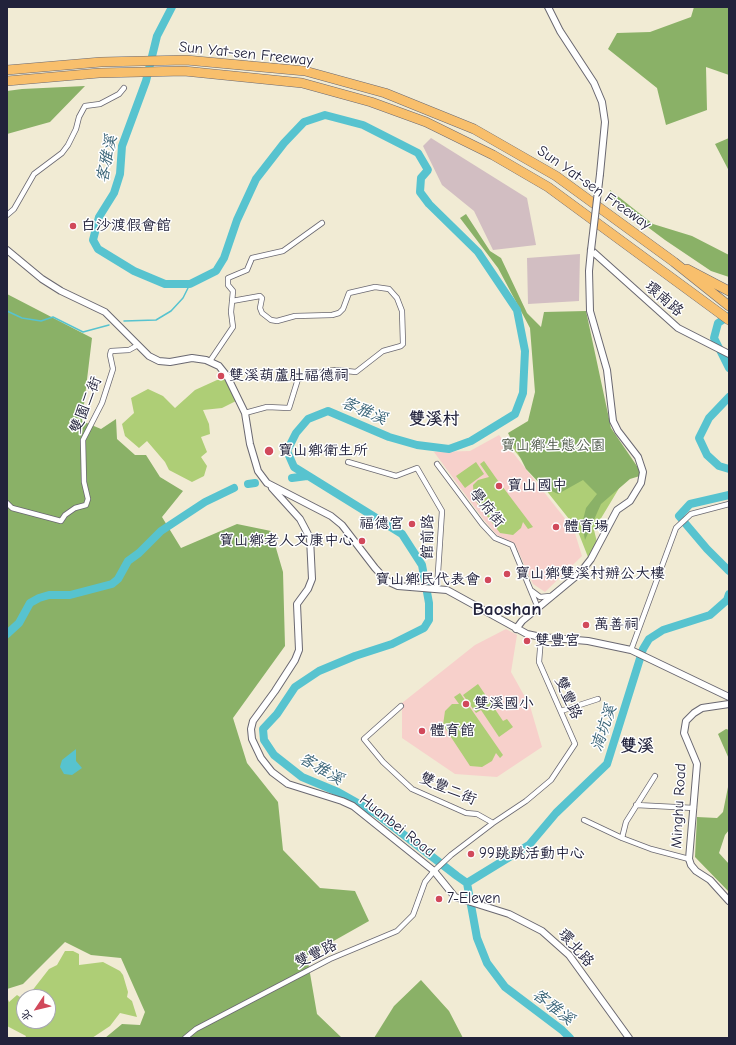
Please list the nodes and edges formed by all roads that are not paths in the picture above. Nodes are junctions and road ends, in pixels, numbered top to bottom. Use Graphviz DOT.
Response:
graph roads {
  1 [pos="548,7"];
  2 [pos="7,70"];
  3 [pos="7,81"];
  4 [pos="124,88"];
  5 [pos="7,215"];
  6 [pos="322,223"];
  7 [pos="7,250"];
  8 [pos="591,250"];
  9 [pos="674,262"];
  10 [pos="729,291"];
  11 [pos="232,301"];
  12 [pos="729,306"];
  13 [pos="729,320"];
  14 [pos="138,345"];
  15 [pos="729,354"];
  16 [pos="210,361"];
  17 [pos="245,413"];
  18 [pos="348,462"];
  19 [pos="437,464"];
  20 [pos="268,483"];
  21 [pos="7,503"];
  22 [pos="729,504"];
  23 [pos="529,586"];
  24 [pos="437,588"];
  25 [pos="554,595"];
  26 [pos="538,608"];
  27 [pos="516,629"];
  28 [pos="541,637"];
  29 [pos="631,650"];
  30 [pos="729,697"];
  31 [pos="598,699"];
  32 [pos="729,704"];
  33 [pos="401,706"];
  34 [pos="561,711"];
  35 [pos="655,776"];
  36 [pos="636,805"];
  37 [pos="694,808"];
  38 [pos="584,820"];
  39 [pos="493,823"];
  40 [pos="622,838"];
  41 [pos="689,859"];
  42 [pos="434,871"];
  43 [pos="729,901"];
  44 [pos="185,1038"];
  45 [pos="629,1038"];
  1 -- 8 [label="street, bridge"];
  2 -- 9 [label="highway, Sun Yat-sen Freeway"];
  3 -- 13 [label="highway, Sun Yat-sen Freeway"];
  4 -- 5 [label="street"];
  6 -- 11 [label="street"];
  7 -- 14 [label="street"];
  8 -- 15 [label="street, 環南路"];
  8 -- 25 [label="street"];
  9 -- 10 [label="highway"];
  9 -- 12 [label="highway, Sun Yat-sen Freeway"];
  11 -- 16 [label="street"];
  11 -- 17 [label="street"];
  14 -- 16 [label="street"];
  14 -- 21 [label="street, 雙園二街"];
  16 -- 17 [label="street, Huanbei Road"];
  17 -- 20 [label="street, Huanbei Road"];
  18 -- 24 [label="street, 館前路"];
  19 -- 23 [label="street, 學府街"];
  20 -- 24 [label="street"];
  20 -- 42 [label="street, Huanbei Road"];
  22 -- 29 [label="street"];
  23 -- 25 [label="street"];
  23 -- 26 [label="street, 學府街"];
  24 -- 27 [label="street"];
  25 -- 26 [label="street"];
  26 -- 27 [label="street"];
  27 -- 28 [label="street"];
  28 -- 29 [label="street"];
  28 -- 34 [label="street, 雙豐路"];
  29 -- 30 [label="street"];
  31 -- 34 [label="street"];
  32 -- 37 [label="street, Minghu Road"];
  33 -- 39 [label="street, 雙豐二街"];
  34 -- 39 [label="street, 雙豐路"];
  35 -- 36 [label="street"];
  36 -- 37 [label="street"];
  36 -- 40 [label="street"];
  37 -- 41 [label="street, Minghu Road"];
  38 -- 40 [label="street"];
  39 -- 42 [label="street, 雙豐路"];
  40 -- 41 [label="street"];
  41 -- 43 [label="street, Minghu Road"];
  42 -- 44 [label="street, 雙豐路"];
  42 -- 45 [label="street, 環北路"];
}
